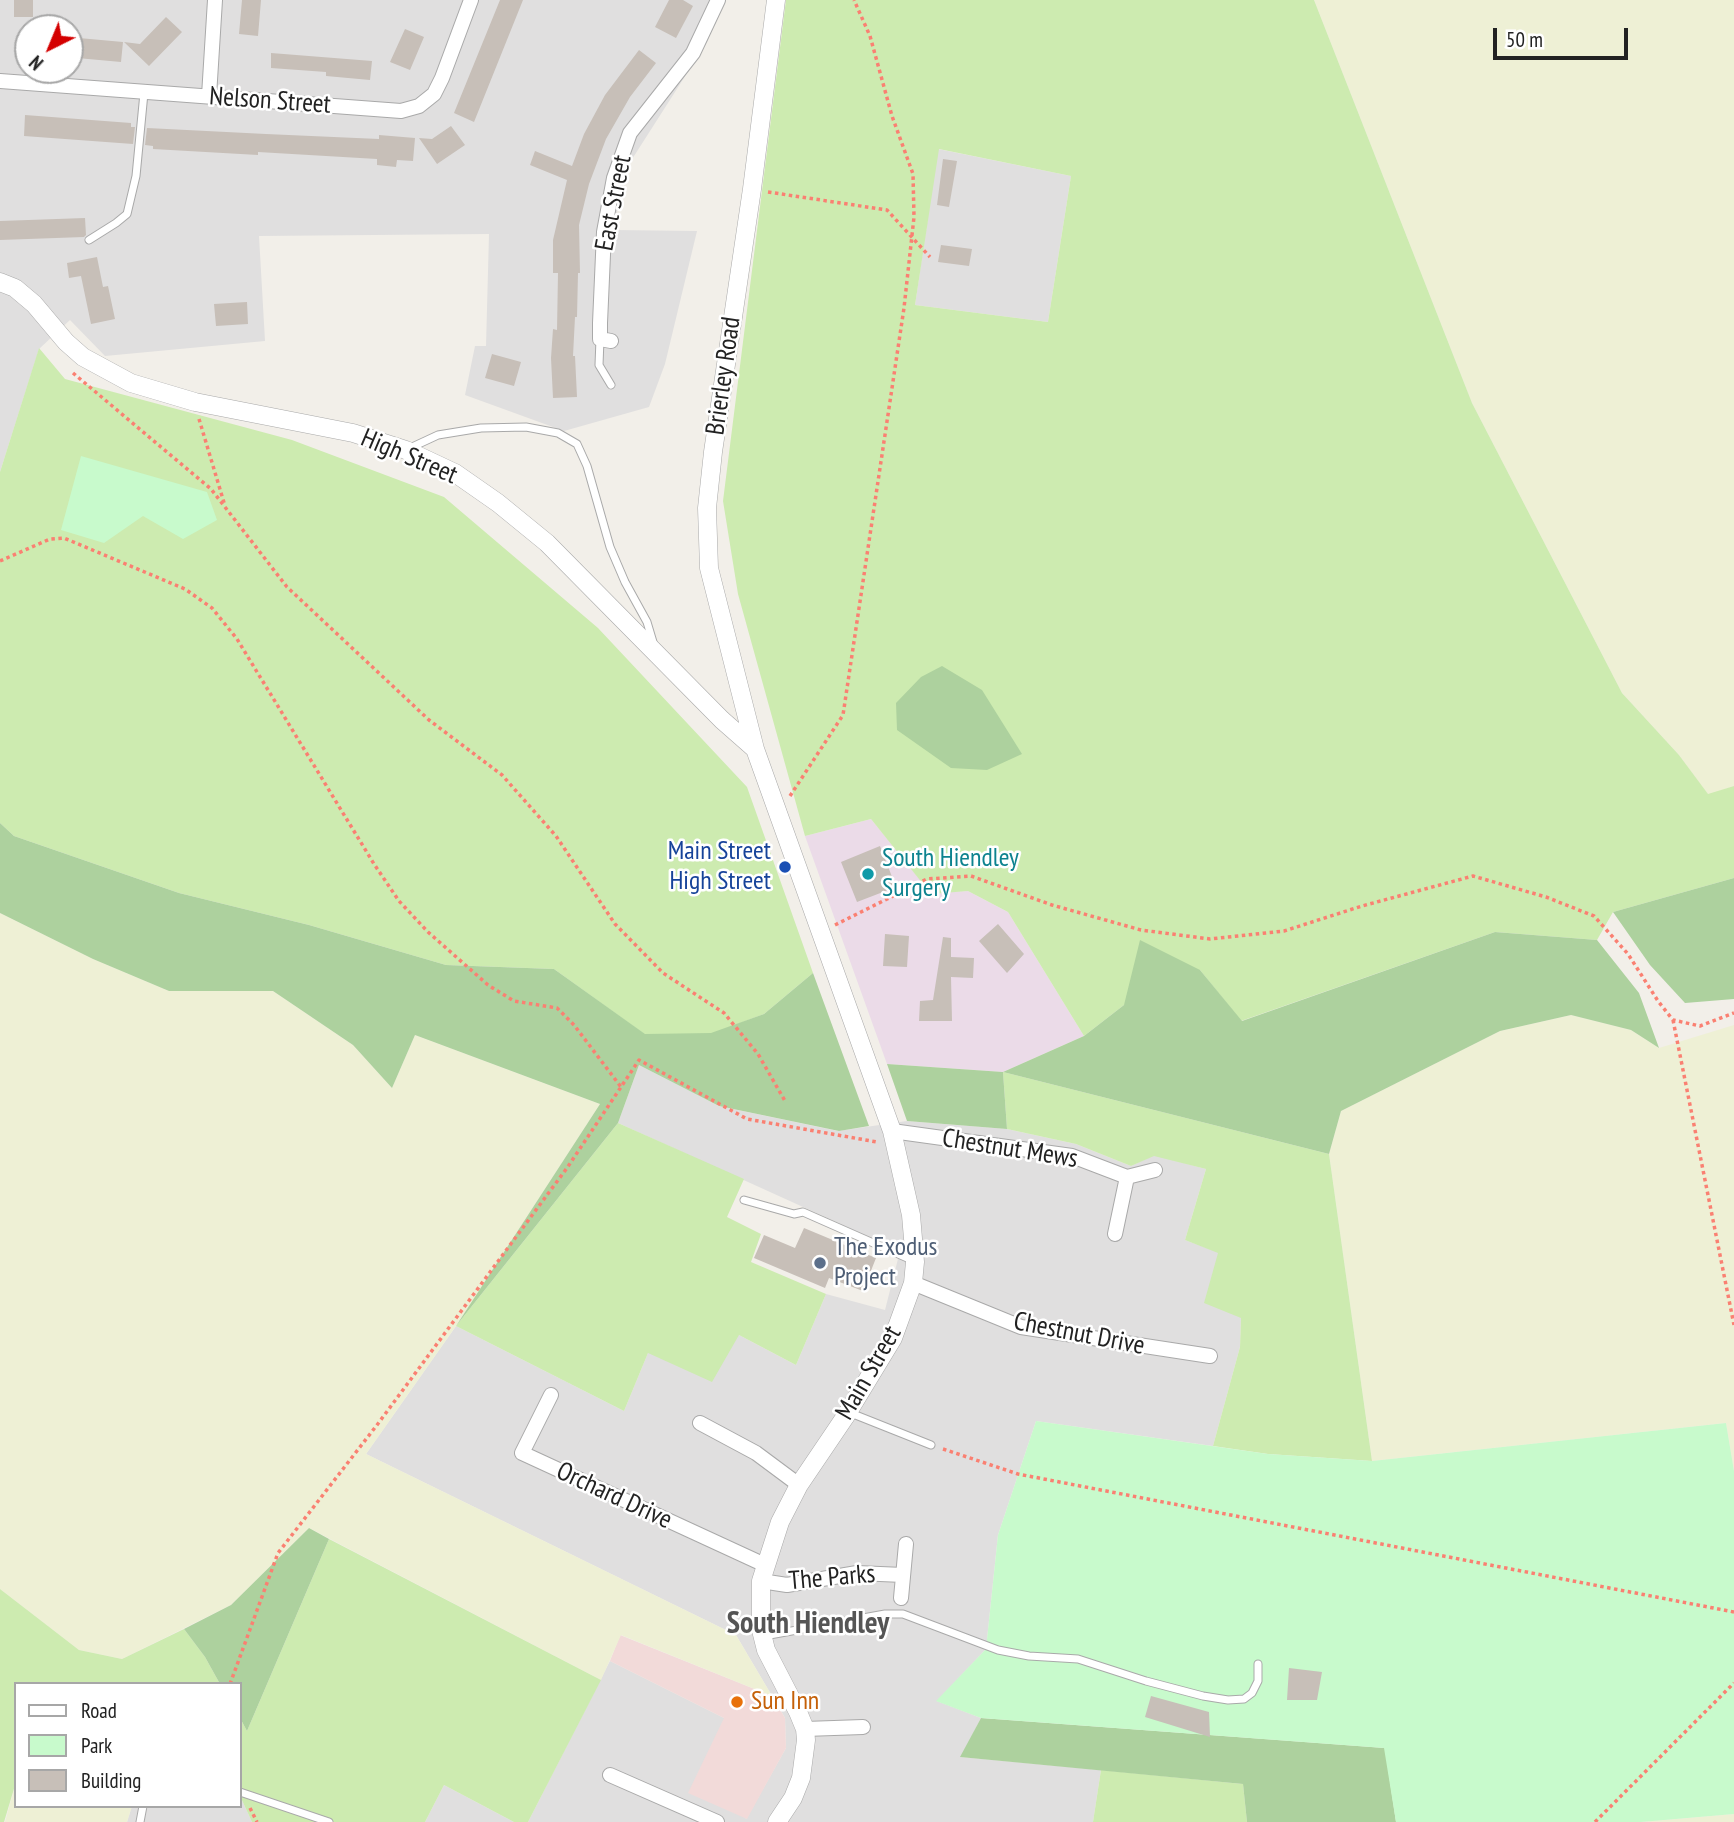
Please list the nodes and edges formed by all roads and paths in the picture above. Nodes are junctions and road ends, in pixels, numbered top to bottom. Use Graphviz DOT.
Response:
graph roads {
  1 [pos="215,0"];
  2 [pos="471,0"];
  3 [pos="718,0"];
  4 [pos="776,0"];
  5 [pos="855,0"];
  6 [pos="0,81"];
  7 [pos="144,93"];
  8 [pos="209,96"];
  9 [pos="752,190"];
  10 [pos="912,237"];
  11 [pos="89,240"];
  12 [pos="930,257"];
  13 [pos="0,282"];
  14 [pos="606,340"];
  15 [pos="68,367"];
  16 [pos="611,386"];
  17 [pos="195,402"];
  18 [pos="406,450"];
  19 [pos="226,508"];
  20 [pos="0,561"];
  21 [pos="656,652"];
  22 [pos="755,748"];
  23 [pos="776,811"];
  24 [pos="820,933"];
  25 [pos="1734,1013"];
  26 [pos="1673,1020"];
  27 [pos="621,1087"];
  28 [pos="785,1101"];
  29 [pos="894,1139"];
  30 [pos="1155,1170"];
  31 [pos="1126,1177"];
  32 [pos="744,1200"];
  33 [pos="1115,1234"];
  34 [pos="915,1262"];
  35 [pos="913,1283"];
  36 [pos="1734,1325"];
  37 [pos="1210,1356"];
  38 [pos="551,1395"];
  39 [pos="848,1412"];
  40 [pos="699,1423"];
  41 [pos="931,1445"];
  42 [pos="799,1485"];
  43 [pos="906,1544"];
  44 [pos="763,1573"];
  45 [pos="903,1575"];
  46 [pos="901,1598"];
  47 [pos="1734,1612"];
  48 [pos="763,1636"];
  49 [pos="1258,1664"];
  50 [pos="231,1682"];
  51 [pos="1734,1683"];
  52 [pos="863,1727"];
  53 [pos="805,1729"];
  54 [pos="610,1775"];
  55 [pos="242,1793"];
  56 [pos="329,1822"];
  57 [pos="717,1822"];
  58 [pos="777,1822"];
  59 [pos="1595,1822"];
  1 -- 8 [label="street"];
  2 -- 8 [label="street, Nelson Street"];
  3 -- 14 [label="street, East Street"];
  4 -- 9 [label="street, Brierley Road"];
  5 -- 10 [label="path"];
  6 -- 7 [label="street, Nelson Street"];
  7 -- 8 [label="street, Nelson Street"];
  7 -- 11 [label="lane"];
  9 -- 10 [label="path"];
  9 -- 22 [label="street, Brierley Road"];
  10 -- 12 [label="path"];
  10 -- 23 [label="path"];
  13 -- 17 [label="street, High Street"];
  14 -- 16 [label="lane"];
  15 -- 19 [label="path"];
  17 -- 18 [label="street, High Street"];
  17 -- 19 [label="path"];
  18 -- 21 [label="street, High Street"];
  18 -- 21 [label="lane"];
  19 -- 28 [label="path"];
  20 -- 27 [label="path"];
  21 -- 22 [label="street, High Street"];
  22 -- 23 [label="street, Main Street"];
  23 -- 24 [label="street, Main Street"];
  24 -- 26 [label="path"];
  24 -- 29 [label="street, Main Street"];
  25 -- 26 [label="path"];
  26 -- 36 [label="path"];
  27 -- 29 [label="path"];
  27 -- 50 [label="path"];
  29 -- 31 [label="street, Chestnut Mews"];
  29 -- 34 [label="street, Main Street"];
  30 -- 31 [label="street"];
  31 -- 33 [label="street"];
  32 -- 34 [label="lane"];
  34 -- 35 [label="street, Main Street"];
  35 -- 37 [label="street, Chestnut Drive"];
  35 -- 39 [label="street, Main Street"];
  38 -- 44 [label="street, Orchard Drive"];
  39 -- 41 [label="lane"];
  39 -- 42 [label="street, Main Street"];
  40 -- 42 [label="street"];
  41 -- 47 [label="path"];
  42 -- 44 [label="street, Main Street"];
  43 -- 45 [label="street, The Parks"];
  44 -- 45 [label="street, The Parks"];
  44 -- 48 [label="street, Main Street"];
  45 -- 46 [label="street, The Parks"];
  48 -- 49 [label="lane"];
  48 -- 53 [label="street, Main Street"];
  51 -- 59 [label="path"];
  52 -- 53 [label="street"];
  53 -- 58 [label="street, Main Street"];
  54 -- 57 [label="street"];
  55 -- 56 [label="lane"];
}
